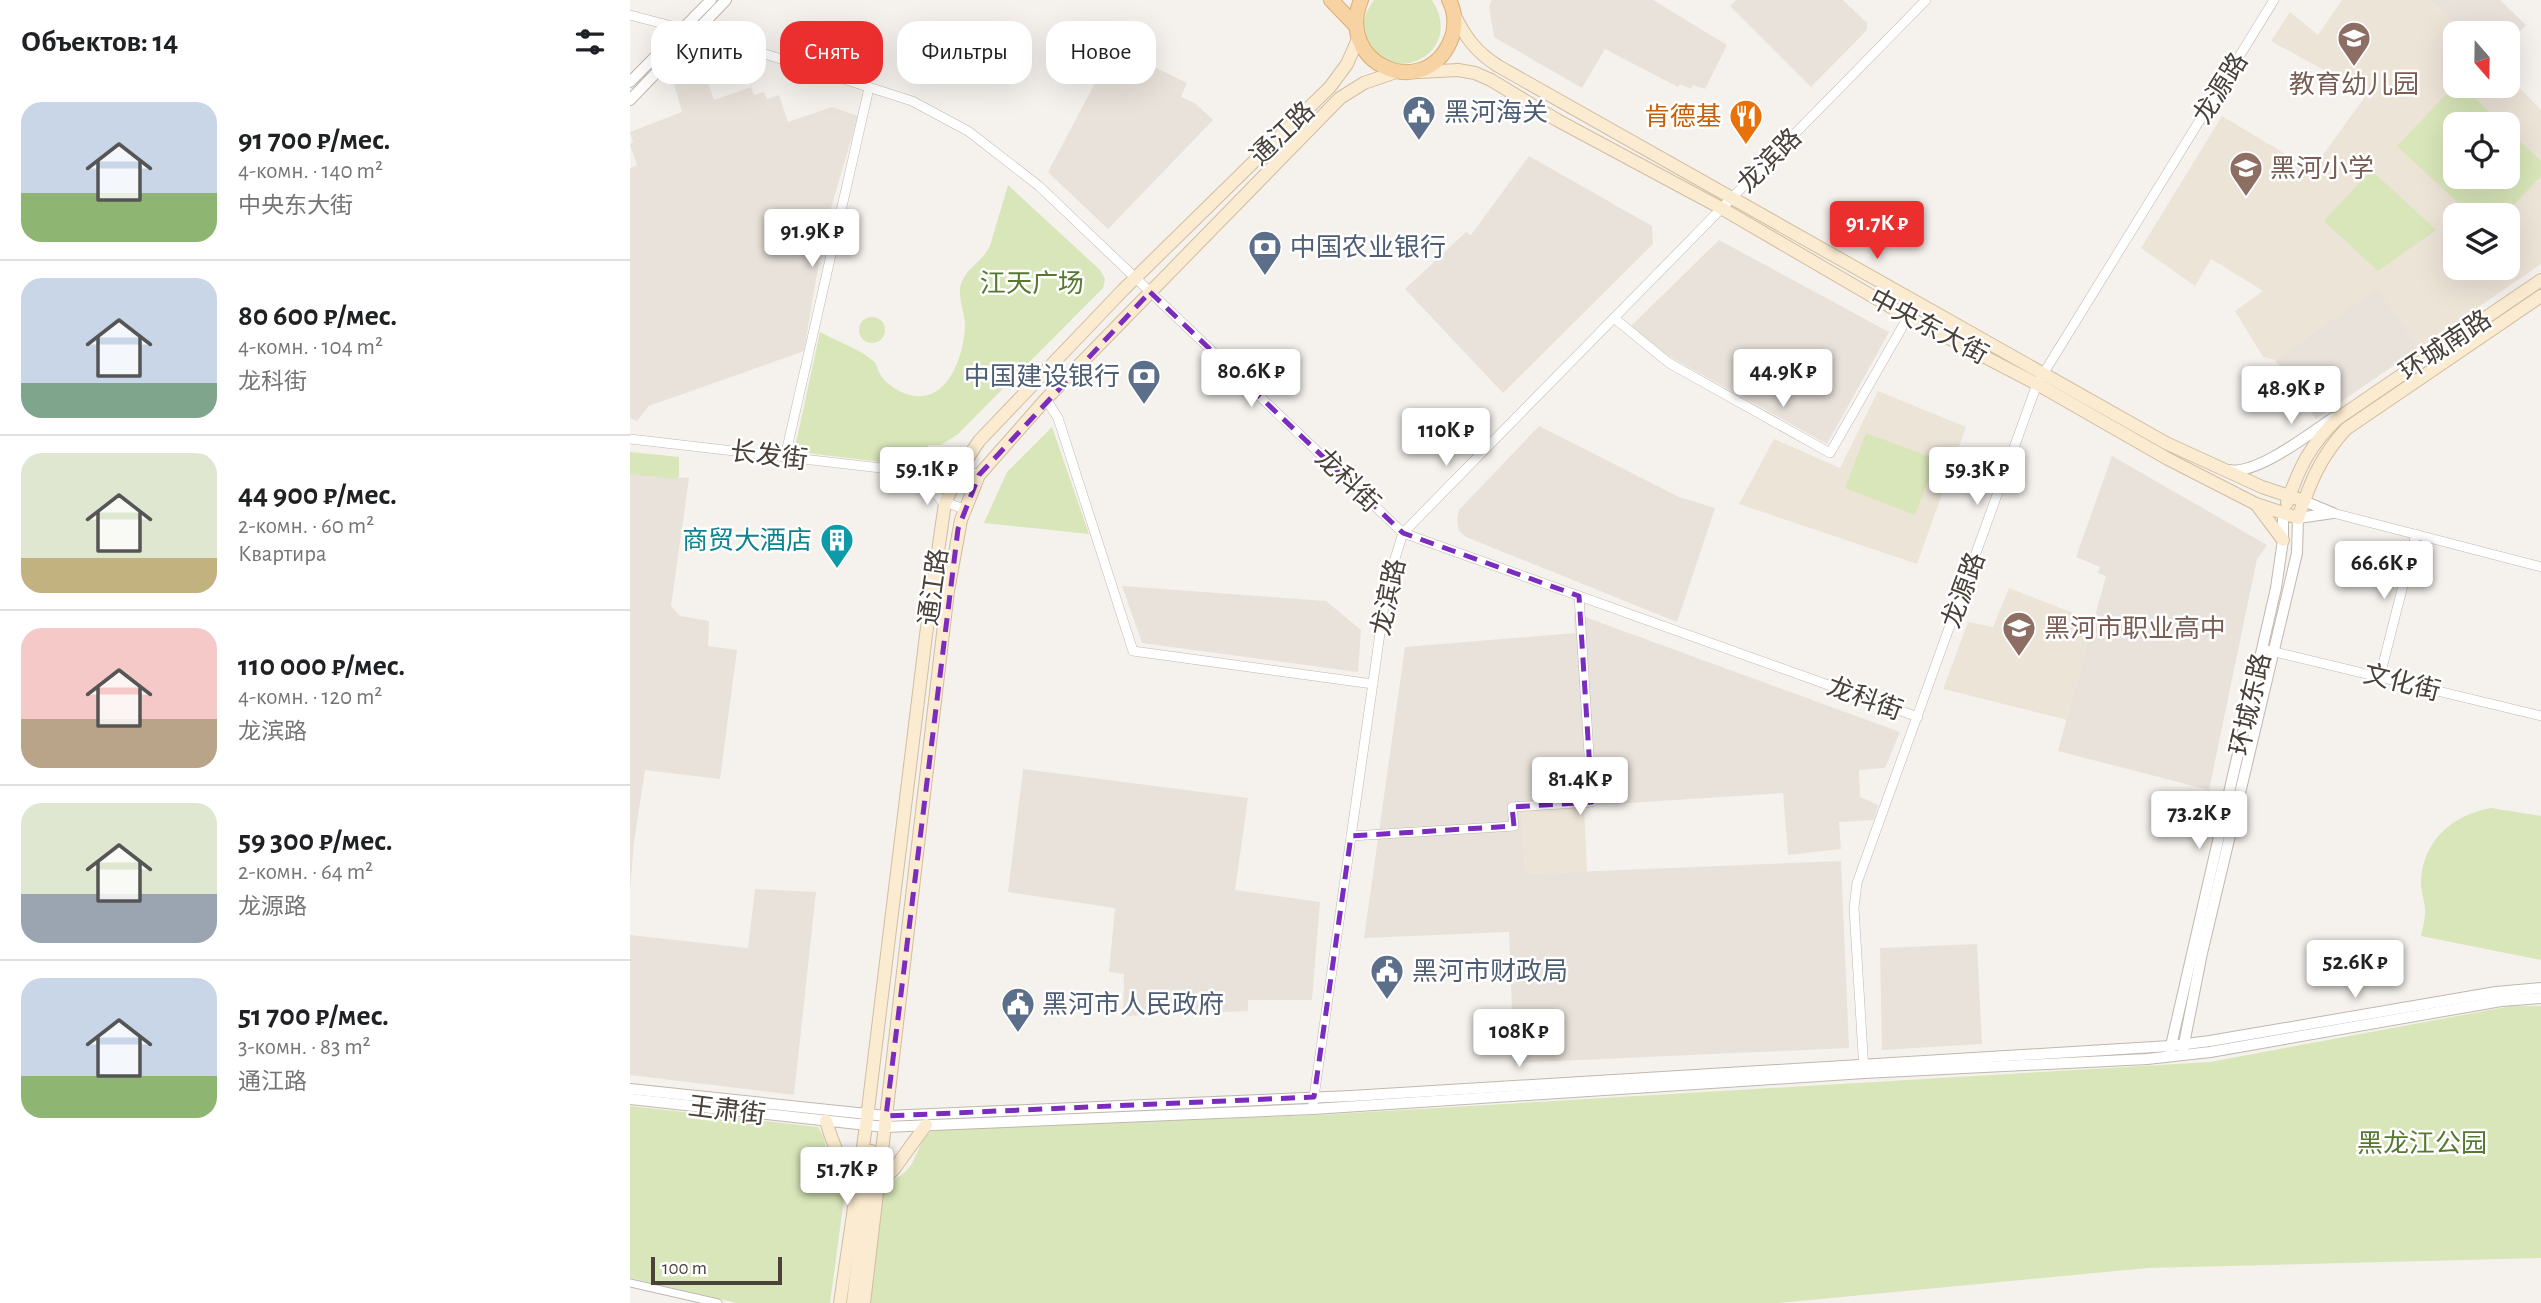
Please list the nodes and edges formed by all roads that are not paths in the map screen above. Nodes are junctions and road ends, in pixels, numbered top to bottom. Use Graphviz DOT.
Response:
graph roads {
  1 [pos="710,0"];
  2 [pos="726,0"];
  3 [pos="1331,0"];
  4 [pos="1361,0"];
  5 [pos="1926,0"];
  6 [pos="2271,1"];
  7 [pos="1452,4"];
  8 [pos="630,15"];
  9 [pos="651,21"];
  10 [pos="694,21"];
  11 [pos="700,21"];
  12 [pos="1357,32"];
  13 [pos="766,56"];
  14 [pos="651,63"];
  15 [pos="1404,72"];
  16 [pos="651,75"];
  17 [pos="630,82"];
  18 [pos="869,88"];
  19 [pos="630,100"];
  20 [pos="1731,198"];
  21 [pos="1721,208"];
  22 [pos="1135,278"];
  23 [pos="2541,280"];
  24 [pos="1150,292"];
  25 [pos="2541,296"];
  26 [pos="1908,317"];
  27 [pos="1614,318"];
  28 [pos="2040,379"];
  29 [pos="1046,399"];
  30 [pos="2363,400"];
  31 [pos="630,439"];
  32 [pos="785,457"];
  33 [pos="961,468"];
  34 [pos="2221,468"];
  35 [pos="907,471"];
  36 [pos="979,475"];
  37 [pos="2289,496"];
  38 [pos="2304,501"];
  39 [pos="945,503"];
  40 [pos="2256,504"];
  41 [pos="964,509"];
  42 [pos="2333,513"];
  43 [pos="2283,514"];
  44 [pos="2298,518"];
  45 [pos="1403,533"];
  46 [pos="2416,534"];
  47 [pos="2283,540"];
  48 [pos="2541,567"];
  49 [pos="1579,596"];
  50 [pos="2267,650"];
  51 [pos="2380,676"];
  52 [pos="1373,684"];
  53 [pos="2541,716"];
  54 [pos="1918,717"];
  55 [pos="1351,836"];
  56 [pos="2541,988"];
  57 [pos="2541,998"];
  58 [pos="2183,1050"];
  59 [pos="2170,1051"];
  60 [pos="1864,1069"];
  61 [pos="630,1089"];
  62 [pos="630,1099"];
  63 [pos="1313,1103"];
  64 [pos="826,1121"];
  65 [pos="876,1121"];
  66 [pos="926,1125"];
  67 [pos="857,1183"];
  68 [pos="878,1185"];
  69 [pos="630,1283"];
  70 [pos="718,1303"];
  71 [pos="840,1303"];
  72 [pos="853,1303"];
  73 [pos="864,1303"];
  1 -- 10 [label="street"];
  2 -- 11 [label="street"];
  3 -- 12 [label="main road"];
  4 -- 12 [label="main road"];
  5 -- 20 [label="street, 龙滨路"];
  6 -- 28 [label="street, 龙源路"];
  7 -- 15 [label="main road"];
  7 -- 20 [label="main road, 中央东大街"];
  8 -- 9 [label="street, 龙科街"];
  12 -- 15 [label="main road"];
  12 -- 22 [label="main road, 通江路"];
  13 -- 18 [label="street, 龙科街"];
  14 -- 17 [label="street"];
  15 -- 21 [label="main road, 中央东大街"];
  15 -- 24 [label="main road, 通江路"];
  16 -- 19 [label="street"];
  18 -- 22 [label="street, 龙科街"];
  18 -- 32 [label="street"];
  20 -- 21 [label="street, 龙滨路"];
  20 -- 28 [label="main road, 中央东大街"];
  21 -- 26 [label="main road, 中央东大街"];
  21 -- 27 [label="street, 龙滨路"];
  22 -- 24 [label="street, 龙科街"];
  22 -- 33 [label="main road, 通江路"];
  23 -- 30 [label="main road, 环城南路"];
  24 -- 29 [label="main road, 通江路"];
  24 -- 45 [label="street, 龙科街"];
  25 -- 38 [label="main road, 环城南路"];
  26 -- 27 [label="street"];
  26 -- 28 [label="main road, 中央东大街"];
  27 -- 45 [label="street, 龙滨路"];
  28 -- 34 [label="main road, 中央东大街"];
  28 -- 40 [label="main road, 中央东大街"];
  28 -- 54 [label="street, 龙源路"];
  29 -- 36 [label="main road, 通江路"];
  29 -- 52 [label="street"];
  30 -- 34 [label="street"];
  30 -- 37 [label="main road, 环城南路"];
  31 -- 32 [label="street, 长发街"];
  32 -- 35 [label="street, 长发街"];
  33 -- 35 [label="street, 长发街"];
  33 -- 36 [label="street, 长发街"];
  33 -- 39 [label="main road, 通江路"];
  34 -- 37 [label="main road, 中央东大街"];
  35 -- 39 [label="street"];
  36 -- 41 [label="main road, 通江路"];
  37 -- 38 [label="main road, 中央东大街"];
  37 -- 43 [label="main road, 环城南路"];
  38 -- 42 [label="street"];
  38 -- 44 [label="main road, 环城南路"];
  39 -- 41 [label="street"];
  39 -- 65 [label="main road, 通江路"];
  40 -- 43 [label="main road, 中央东大街"];
  40 -- 47 [label="main road"];
  41 -- 65 [label="main road, 通江路"];
  42 -- 44 [label="street"];
  42 -- 46 [label="street"];
  43 -- 44 [label="main road, 中央东大街"];
  43 -- 47 [label="street, 环城东路"];
  44 -- 50 [label="street, 环城东路"];
  45 -- 49 [label="street, 龙科街"];
  45 -- 52 [label="street, 龙滨路"];
  46 -- 48 [label="street"];
  46 -- 51 [label="street"];
  47 -- 50 [label="street, 环城东路"];
  49 -- 54 [label="street, 龙科街"];
  49 -- 55 [label="street"];
  50 -- 51 [label="street, 文化街"];
  50 -- 58 [label="street, 环城东路"];
  50 -- 59 [label="street, 环城东路"];
  51 -- 53 [label="street, 文化街"];
  52 -- 55 [label="street, 龙滨路"];
  54 -- 60 [label="street, 龙源路"];
  55 -- 63 [label="street, 龙滨路"];
  56 -- 58 [label="street"];
  57 -- 58 [label="street"];
  58 -- 59 [label="street"];
  59 -- 60 [label="street"];
  60 -- 63 [label="street"];
  61 -- 65 [label="street"];
  62 -- 64 [label="street, 王肃街"];
  63 -- 65 [label="street"];
  63 -- 66 [label="street"];
  64 -- 65 [label="street, 王肃街"];
  64 -- 67 [label="main road"];
  65 -- 66 [label="street"];
  65 -- 67 [label="main road"];
  65 -- 68 [label="main road"];
  65 -- 72 [label="main road, 通江路"];
  66 -- 68 [label="main road"];
  67 -- 71 [label="main road"];
  68 -- 73 [label="main road"];
  69 -- 70 [label="street"];
}
